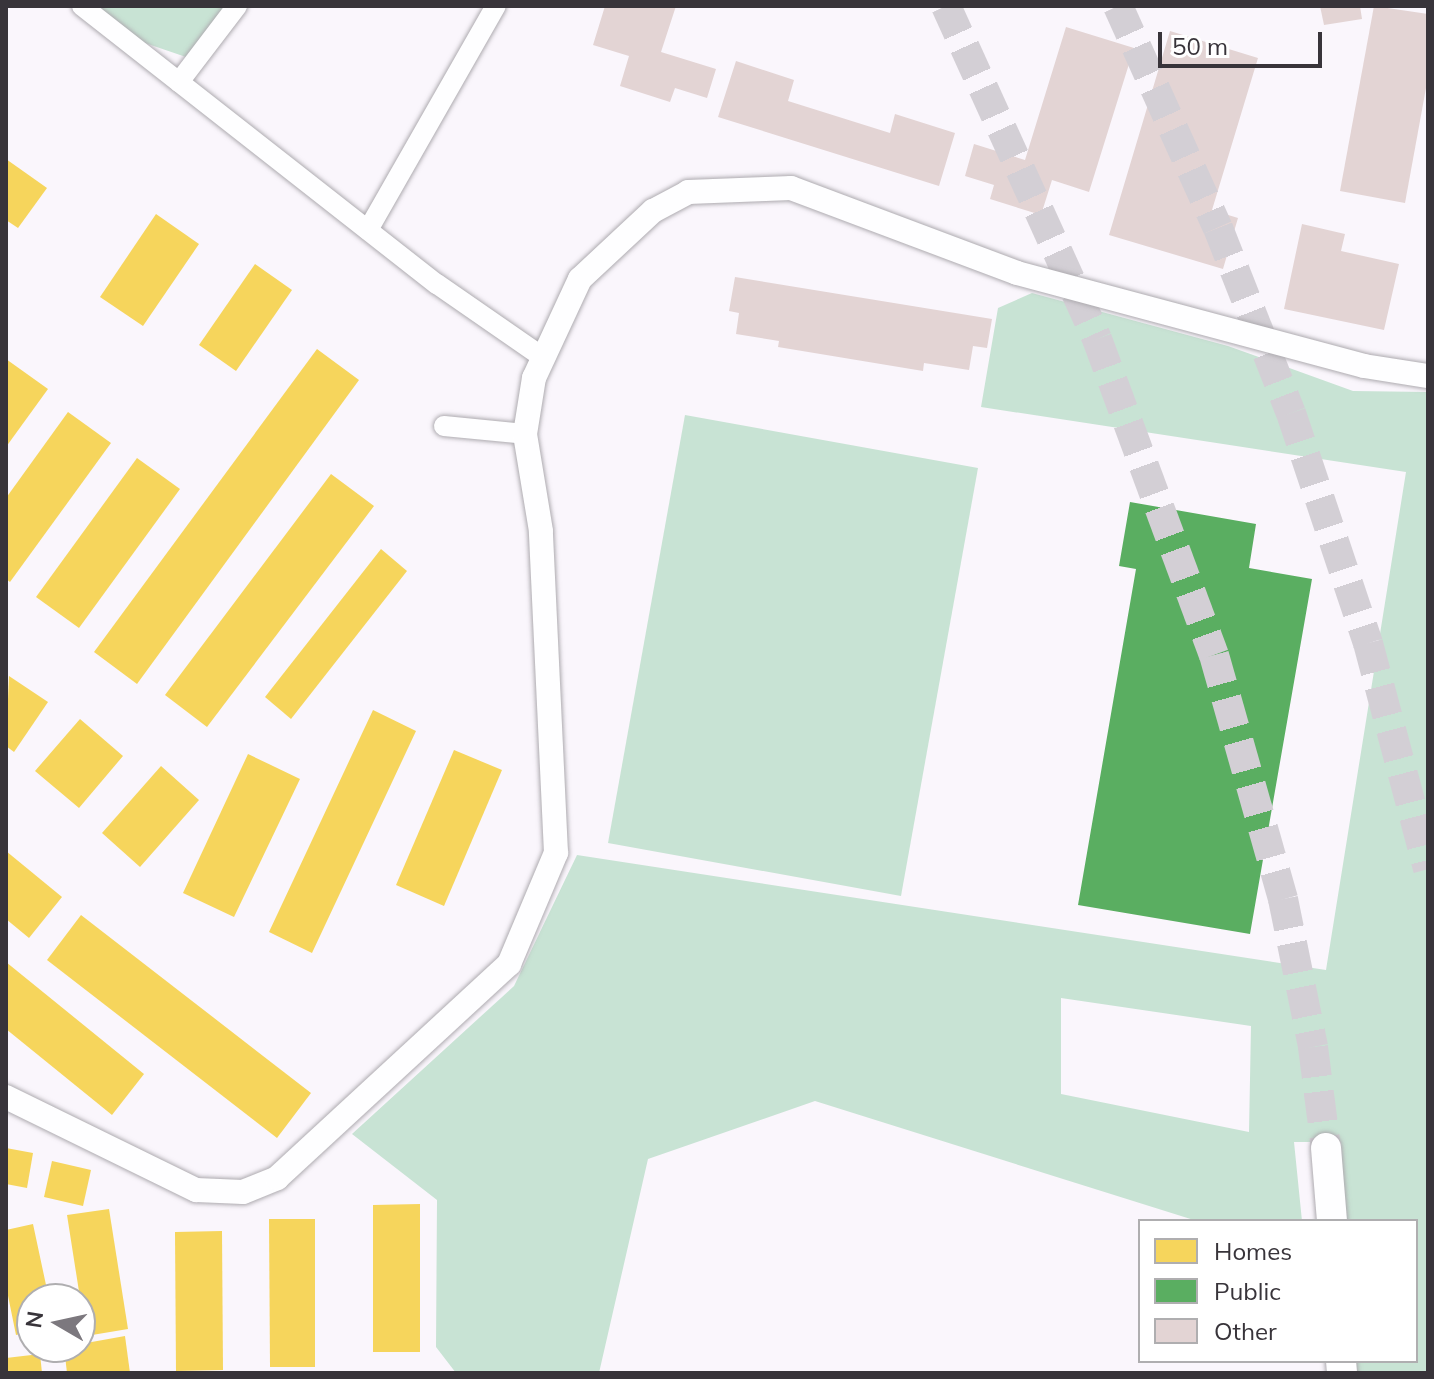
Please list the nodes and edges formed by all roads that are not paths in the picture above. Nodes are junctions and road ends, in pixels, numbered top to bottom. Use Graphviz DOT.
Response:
graph roads {
  1 [pos="82,6"];
  2 [pos="237,6"];
  3 [pos="496,6"];
  4 [pos="179,82"];
  5 [pos="368,230"];
  6 [pos="541,356"];
  7 [pos="1428,376"];
  8 [pos="444,426"];
  9 [pos="525,434"];
  10 [pos="6,1097"];
  11 [pos="1326,1148"];
  12 [pos="1332,1219"];
  1 -- 4 [label="street"];
  2 -- 4 [label="street"];
  3 -- 5 [label="street"];
  4 -- 5 [label="street"];
  5 -- 6 [label="street"];
  6 -- 7 [label="street"];
  6 -- 9 [label="street"];
  8 -- 9 [label="street"];
  9 -- 10 [label="street"];
  11 -- 12 [label="main road"];
}
